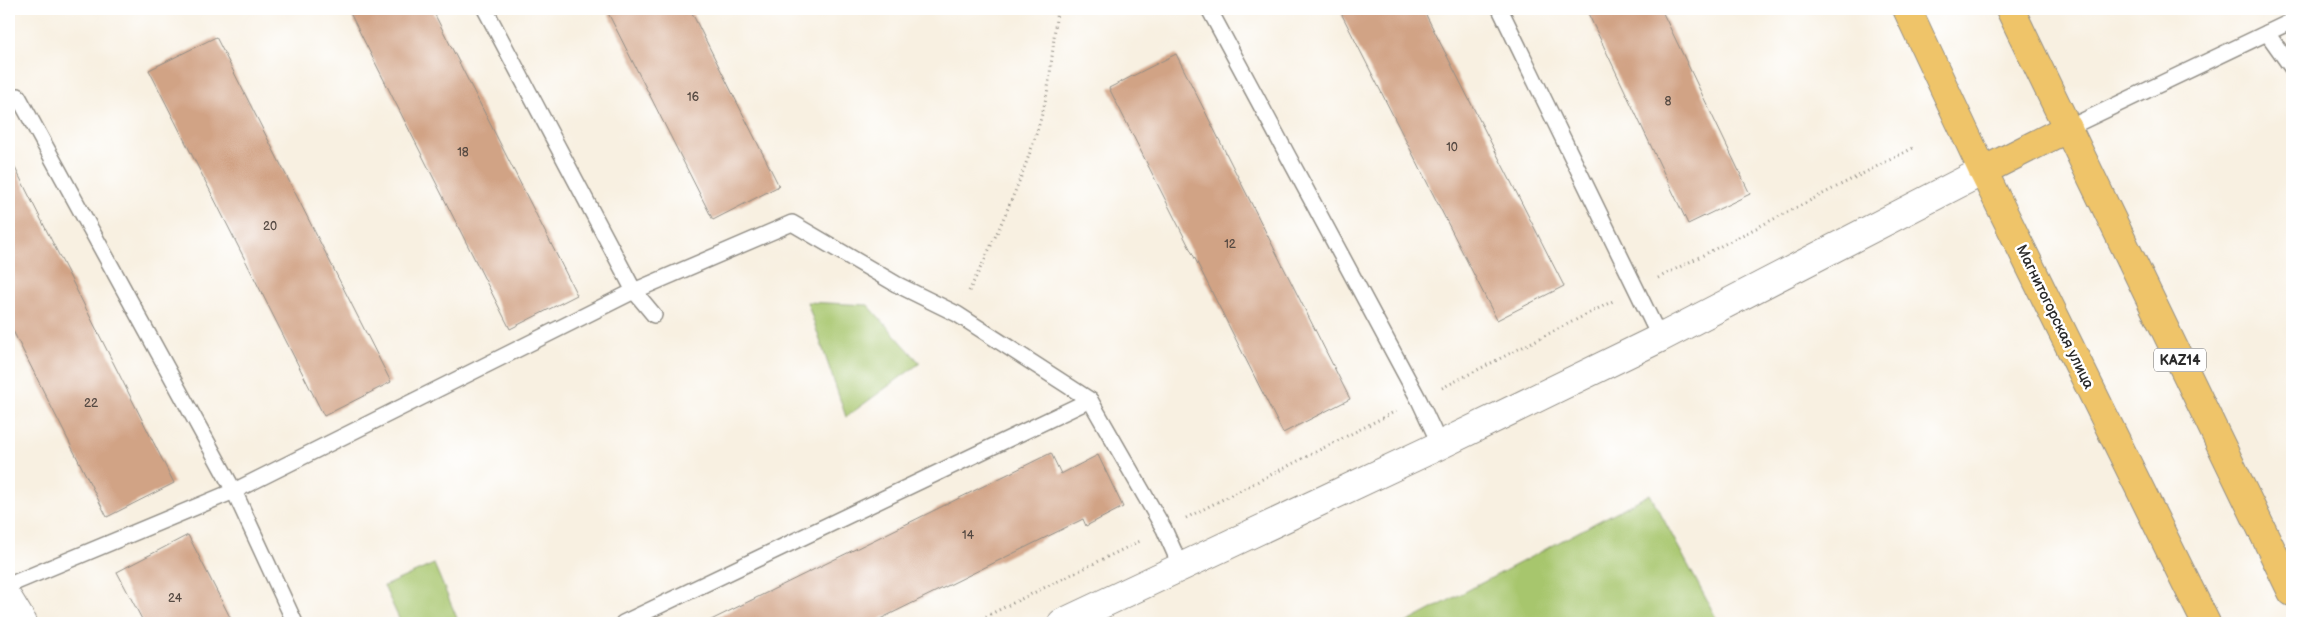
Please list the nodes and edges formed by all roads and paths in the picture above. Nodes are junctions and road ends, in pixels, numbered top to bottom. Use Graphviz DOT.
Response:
graph roads {
  1 [pos="486,9"];
  2 [pos="1056,9"];
  3 [pos="1208,9"];
  4 [pos="1500,9"];
  5 [pos="1907,9"];
  6 [pos="2010,9"];
  7 [pos="2292,21"];
  8 [pos="2267,33"];
  9 [pos="2292,68"];
  10 [pos="9,101"];
  11 [pos="2068,128"];
  12 [pos="1915,147"];
  13 [pos="1984,171"];
  14 [pos="1636,289"];
  15 [pos="634,290"];
  16 [pos="957,314"];
  17 [pos="654,315"];
  18 [pos="1660,338"];
  19 [pos="1090,400"];
  20 [pos="1419,400"];
  21 [pos="1440,445"];
  22 [pos="234,491"];
  23 [pos="1164,529"];
  24 [pos="1181,567"];
  25 [pos="9,585"];
  26 [pos="2292,592"];
  27 [pos="9,600"];
  28 [pos="1091,617"];
  29 [pos="23,623"];
  30 [pos="295,623"];
  31 [pos="623,623"];
  32 [pos="972,623"];
  33 [pos="1062,623"];
  34 [pos="2206,623"];
  1 -- 15 [label="lane"];
  2 -- 16 [label="path"];
  3 -- 20 [label="lane"];
  4 -- 14 [label="lane"];
  5 -- 13 [label="main road, Магнитогорская улица"];
  6 -- 11 [label="main road, KAZ14"];
  7 -- 8 [label="lane"];
  8 -- 9 [label="lane"];
  8 -- 11 [label="lane"];
  10 -- 22 [label="lane"];
  11 -- 13 [label="main road"];
  11 -- 26 [label="main road, KAZ14"];
  12 -- 14 [label="path"];
  13 -- 18 [label="street"];
  13 -- 34 [label="main road, Магнитогорская улица"];
  14 -- 18 [label="lane"];
  14 -- 20 [label="path"];
  15 -- 16 [label="lane"];
  15 -- 17 [label="lane"];
  15 -- 22 [label="lane"];
  16 -- 19 [label="lane"];
  18 -- 21 [label="street"];
  19 -- 23 [label="lane"];
  19 -- 31 [label="lane"];
  20 -- 21 [label="lane"];
  20 -- 23 [label="path"];
  21 -- 24 [label="street"];
  22 -- 25 [label="lane"];
  22 -- 30 [label="lane"];
  23 -- 24 [label="lane"];
  23 -- 32 [label="path"];
  24 -- 28 [label="street"];
  27 -- 29 [label="street"];
  28 -- 33 [label="street"];
}
